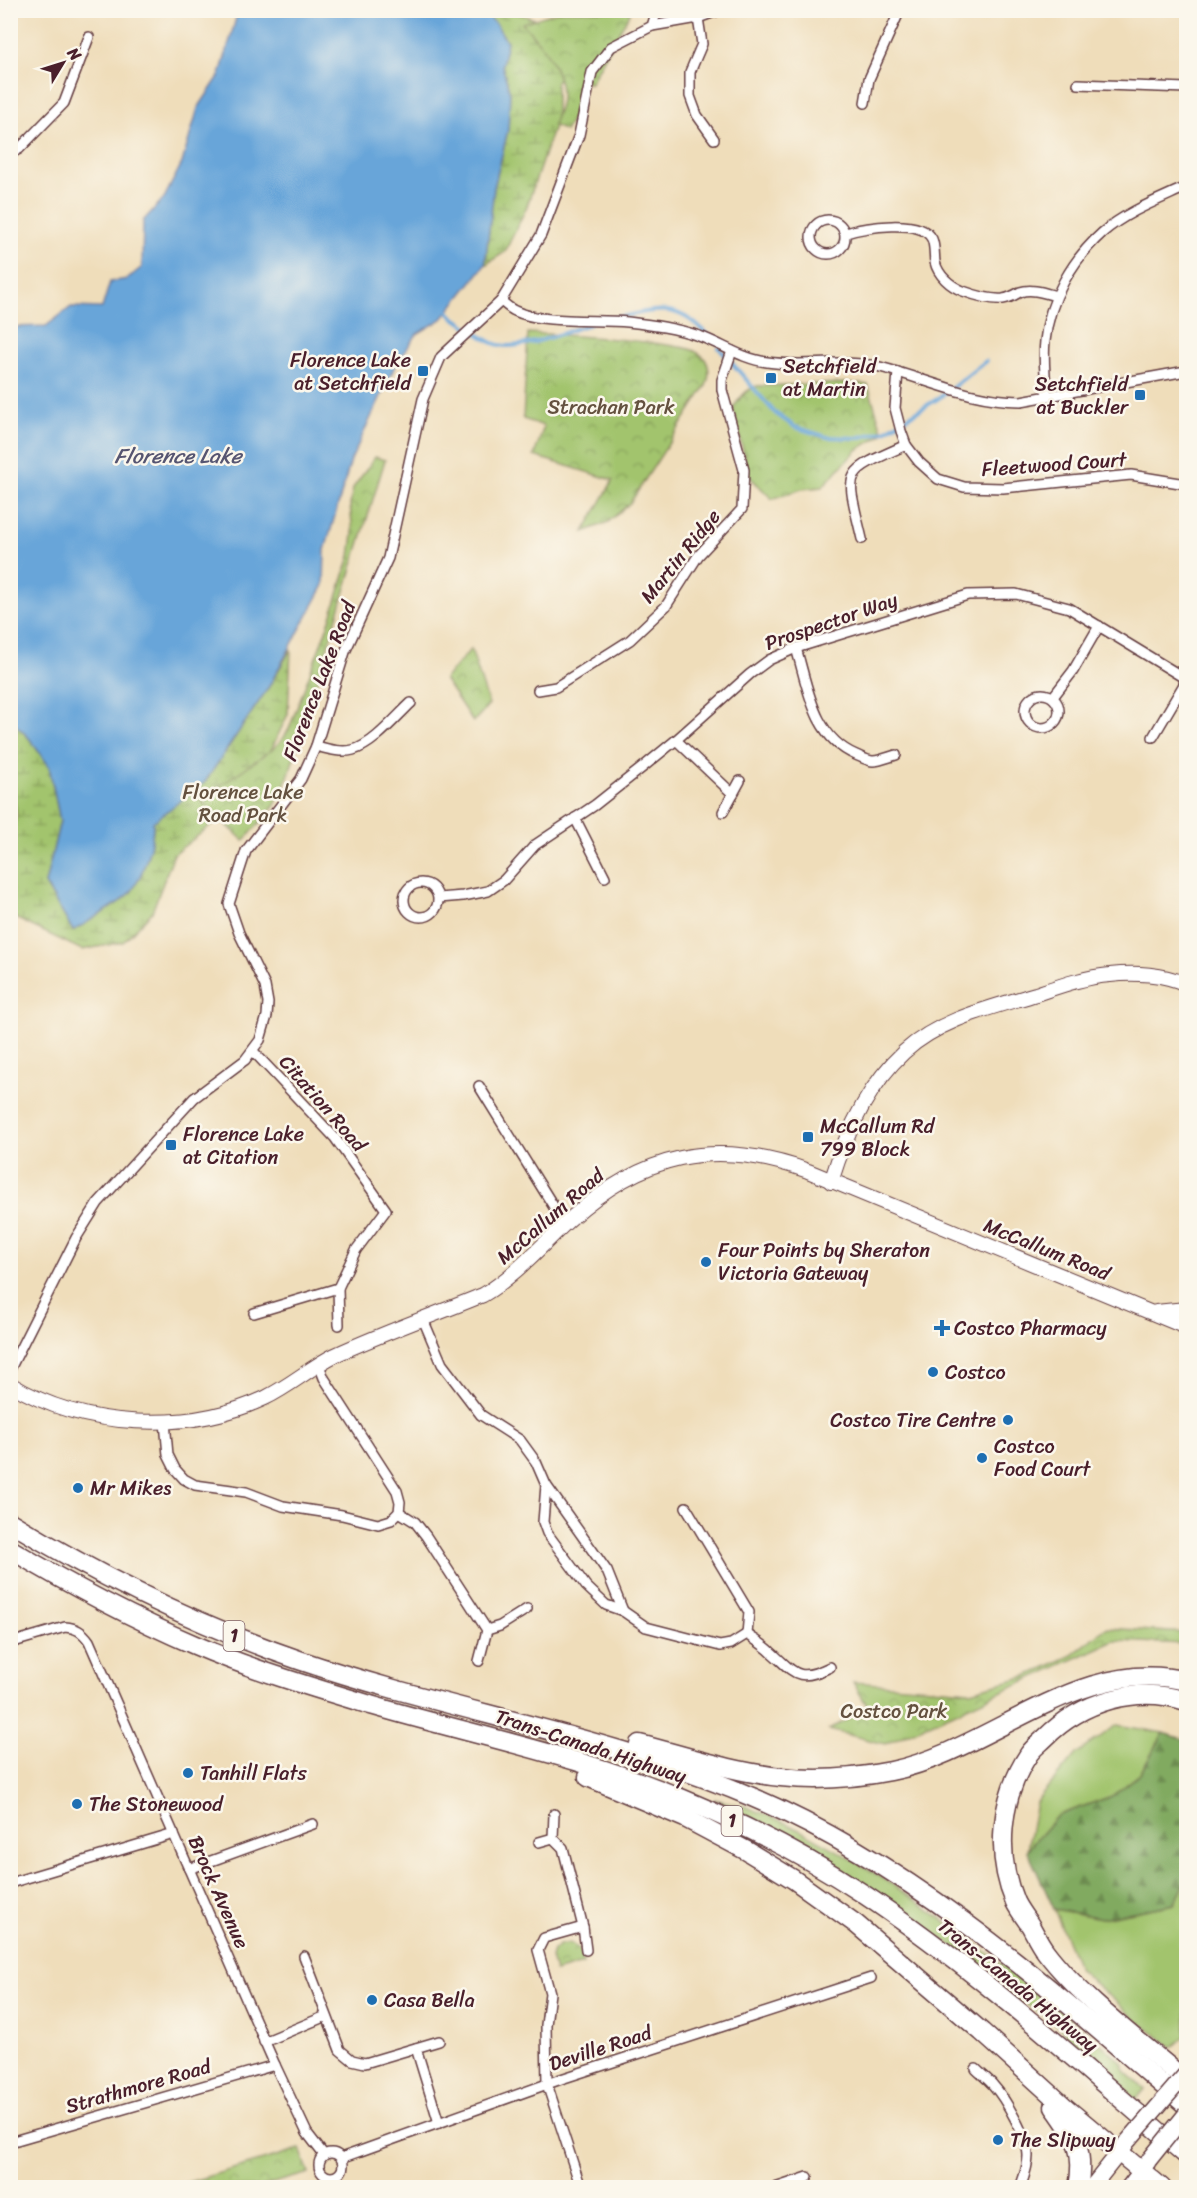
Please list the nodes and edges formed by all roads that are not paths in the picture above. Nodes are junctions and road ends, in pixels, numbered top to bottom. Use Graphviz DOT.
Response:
graph roads {
  1 [pos="657,10"];
  2 [pos="720,10"];
  3 [pos="900,10"];
  4 [pos="698,18"];
  5 [pos="652,26"];
  6 [pos="88,37"];
  7 [pos="1078,84"];
  8 [pos="1186,88"];
  9 [pos="865,103"];
  10 [pos="714,140"];
  11 [pos="10,154"];
  12 [pos="1186,187"];
  13 [pos="846,233"];
  14 [pos="1056,296"];
  15 [pos="501,301"];
  16 [pos="732,351"];
  17 [pos="1186,371"];
  18 [pos="898,372"];
  19 [pos="1047,396"];
  20 [pos="906,445"];
  21 [pos="1186,484"];
  22 [pos="862,539"];
  23 [pos="1099,626"];
  24 [pos="796,648"];
  25 [pos="1186,680"];
  26 [pos="538,690"];
  27 [pos="1053,697"];
  28 [pos="411,703"];
  29 [pos="1153,737"];
  30 [pos="676,740"];
  31 [pos="316,746"];
  32 [pos="896,755"];
  33 [pos="740,781"];
  34 [pos="733,794"];
  35 [pos="723,812"];
  36 [pos="575,818"];
  37 [pos="605,877"];
  38 [pos="439,898"];
  39 [pos="1186,984"];
  40 [pos="253,1051"];
  41 [pos="479,1086"];
  42 [pos="831,1182"];
  43 [pos="566,1223"];
  44 [pos="338,1288"];
  45 [pos="1186,1309"];
  46 [pos="1149,1312"];
  47 [pos="254,1313"];
  48 [pos="423,1319"];
  49 [pos="339,1324"];
  50 [pos="1186,1328"];
  51 [pos="319,1365"];
  52 [pos="10,1369"];
  53 [pos="10,1384"];
  54 [pos="165,1422"];
  55 [pos="546,1485"];
  56 [pos="686,1507"];
  57 [pos="399,1512"];
  58 [pos="12,1522"];
  59 [pos="10,1549"];
  60 [pos="527,1609"];
  61 [pos="623,1611"];
  62 [pos="487,1630"];
  63 [pos="747,1634"];
  64 [pos="10,1643"];
  65 [pos="195,1645"];
  66 [pos="479,1661"];
  67 [pos="830,1667"];
  68 [pos="1186,1681"];
  69 [pos="1186,1701"];
  70 [pos="471,1708"];
  71 [pos="554,1814"];
  72 [pos="313,1824"];
  73 [pos="174,1834"];
  74 [pos="554,1838"];
  75 [pos="539,1842"];
  76 [pos="189,1869"];
  77 [pos="10,1883"];
  78 [pos="583,1927"];
  79 [pos="586,1950"];
  80 [pos="304,1956"];
  81 [pos="871,1978"];
  82 [pos="326,2016"];
  83 [pos="439,2041"];
  84 [pos="264,2042"];
  85 [pos="416,2048"];
  86 [pos="275,2065"];
  87 [pos="976,2069"];
  88 [pos="1186,2074"];
  89 [pos="1030,2075"];
  90 [pos="1186,2081"];
  91 [pos="548,2084"];
  92 [pos="1186,2105"];
  93 [pos="1186,2114"];
  94 [pos="439,2123"];
  95 [pos="10,2142"];
  96 [pos="1124,2146"];
  97 [pos="324,2155"];
  98 [pos="1186,2155"];
  99 [pos="341,2158"];
  100 [pos="1145,2165"];
  101 [pos="334,2177"];
  102 [pos="808,2177"];
  103 [pos="337,2187"];
  104 [pos="581,2187"];
  105 [pos="775,2187"];
  106 [pos="1020,2187"];
  107 [pos="1078,2187"];
  108 [pos="1091,2187"];
  109 [pos="1128,2187"];
  110 [pos="1162,2187"];
  1 -- 5 [label="street"];
  2 -- 4 [label="street, Florence Lake Road"];
  3 -- 9 [label="street"];
  4 -- 5 [label="street, Florence Lake Road"];
  4 -- 10 [label="street"];
  5 -- 15 [label="street, Florence Lake Road"];
  6 -- 11 [label="street"];
  7 -- 8 [label="street"];
  12 -- 14 [label="street"];
  13 -- 14 [label="street"];
  14 -- 19 [label="street"];
  15 -- 16 [label="street"];
  15 -- 31 [label="street, Florence Lake Road"];
  16 -- 18 [label="street"];
  16 -- 26 [label="street, Martin Ridge"];
  17 -- 19 [label="street"];
  18 -- 19 [label="street"];
  18 -- 20 [label="street, Fleetwood Court"];
  20 -- 21 [label="street, Fleetwood Court"];
  20 -- 22 [label="street"];
  23 -- 24 [label="street, Prospector Way"];
  23 -- 25 [label="street, Prospector Way"];
  23 -- 27 [label="street"];
  24 -- 30 [label="street, Prospector Way"];
  24 -- 32 [label="street"];
  25 -- 29 [label="street"];
  28 -- 31 [label="street"];
  30 -- 34 [label="street"];
  30 -- 36 [label="street, Prospector Way"];
  31 -- 40 [label="street, Florence Lake Road"];
  33 -- 34 [label="street"];
  34 -- 35 [label="street"];
  36 -- 37 [label="street"];
  36 -- 38 [label="street, Prospector Way"];
  39 -- 42 [label="street"];
  40 -- 44 [label="street, Citation Road"];
  40 -- 52 [label="street, Florence Lake Road"];
  41 -- 43 [label="street"];
  42 -- 43 [label="street, McCallum Road"];
  42 -- 46 [label="street, McCallum Road"];
  43 -- 48 [label="street, McCallum Road"];
  44 -- 47 [label="street"];
  44 -- 49 [label="street"];
  45 -- 46 [label="street"];
  46 -- 50 [label="street, McCallum Road"];
  48 -- 51 [label="street, McCallum Road"];
  48 -- 55 [label="street"];
  51 -- 54 [label="street, McCallum Road"];
  51 -- 57 [label="street"];
  53 -- 54 [label="street, McCallum Road"];
  54 -- 57 [label="street"];
  55 -- 61 [label="street"];
  55 -- 61 [label="street"];
  56 -- 63 [label="street"];
  57 -- 62 [label="street"];
  58 -- 70 [label="highway, Trans-Canada Highway / 1"];
  59 -- 65 [label="highway, Trans-Canada Highway / 1"];
  60 -- 62 [label="street"];
  61 -- 63 [label="street"];
  62 -- 66 [label="street"];
  63 -- 67 [label="street"];
  64 -- 73 [label="street, Brock Avenue"];
  65 -- 89 [label="highway"];
  65 -- 98 [label="highway, Trans-Canada Highway / 1"];
  68 -- 70 [label="highway"];
  69 -- 90 [label="highway"];
  70 -- 92 [label="highway, Trans-Canada Highway / 1"];
  71 -- 74 [label="street"];
  72 -- 76 [label="street"];
  73 -- 76 [label="street, Brock Avenue"];
  73 -- 77 [label="street"];
  74 -- 75 [label="street"];
  74 -- 78 [label="street"];
  76 -- 84 [label="street, Brock Avenue"];
  78 -- 79 [label="street"];
  78 -- 91 [label="street"];
  80 -- 82 [label="street"];
  81 -- 91 [label="street, Deville Road"];
  82 -- 84 [label="street"];
  82 -- 85 [label="street"];
  83 -- 85 [label="street"];
  84 -- 86 [label="street, Brock Avenue"];
  85 -- 94 [label="street"];
  86 -- 95 [label="street, Strathmore Road"];
  86 -- 97 [label="street, Brock Avenue"];
  87 -- 106 [label="street"];
  88 -- 96 [label="main road, bridge"];
  89 -- 96 [label="highway"];
  89 -- 107 [label="highway"];
  91 -- 94 [label="street, Deville Road"];
  91 -- 104 [label="street"];
  93 -- 100 [label="main road, bridge"];
  94 -- 99 [label="street, Deville Road"];
  96 -- 100 [label="highway"];
  96 -- 108 [label="main road"];
  97 -- 99 [label="street"];
  97 -- 101 [label="street"];
  99 -- 101 [label="street"];
  100 -- 109 [label="main road"];
  100 -- 110 [label="highway"];
  101 -- 103 [label="street"];
  102 -- 105 [label="street"];
}
